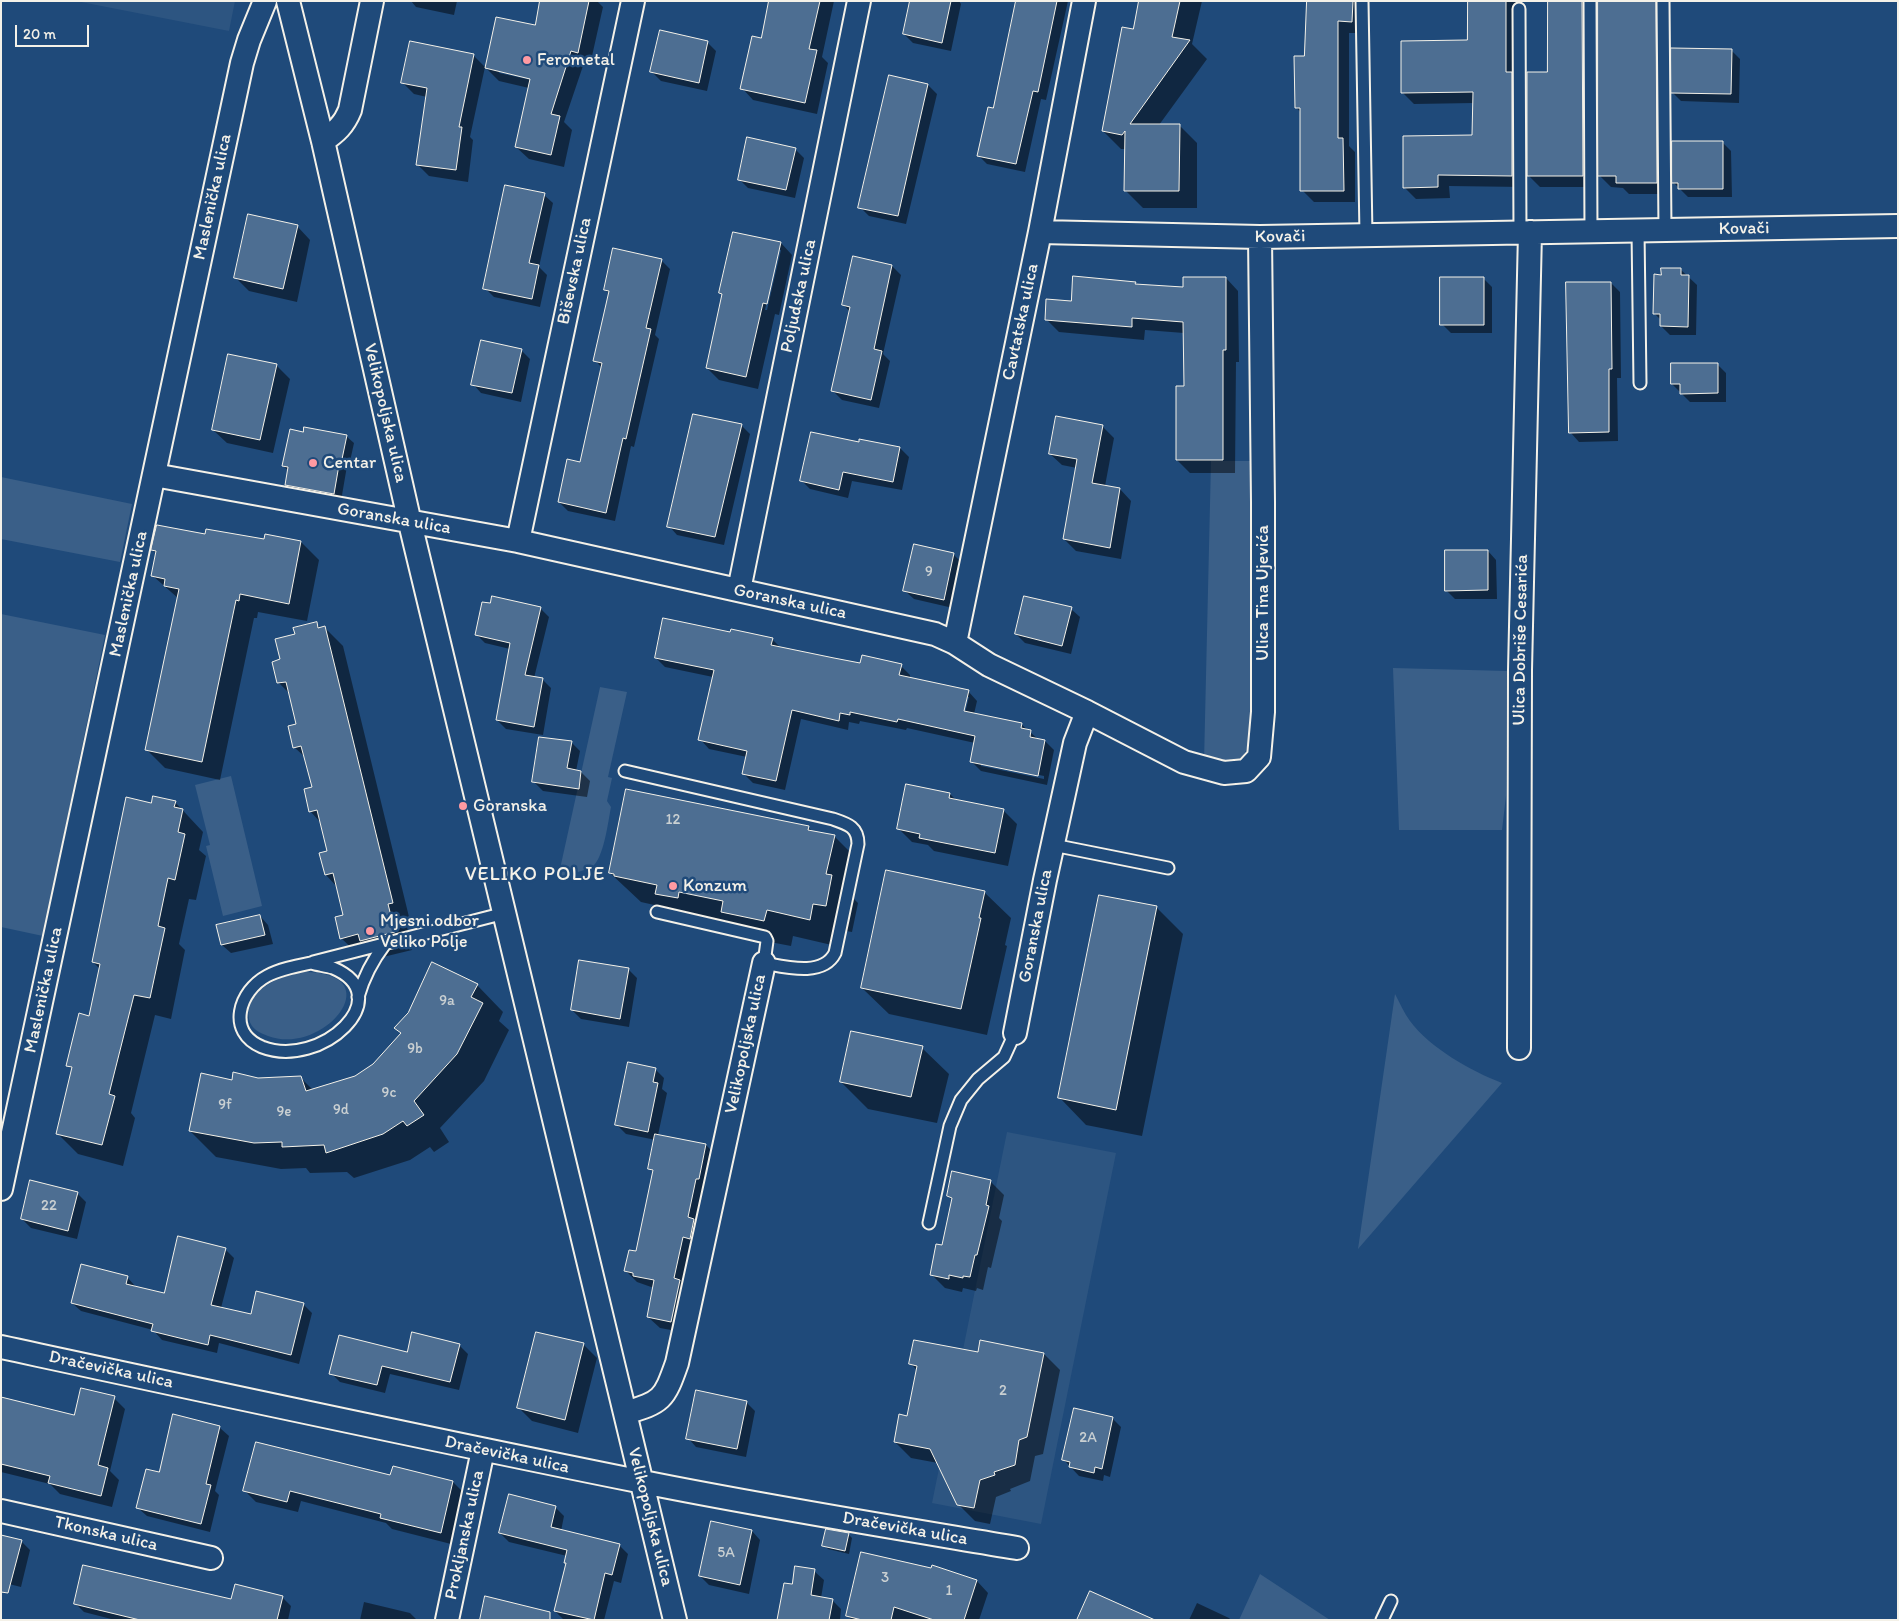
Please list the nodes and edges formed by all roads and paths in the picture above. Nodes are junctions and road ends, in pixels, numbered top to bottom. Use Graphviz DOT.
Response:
graph roads {
  1 [pos="265,1"];
  2 [pos="288,1"];
  3 [pos="372,1"];
  4 [pos="633,1"];
  5 [pos="860,1"];
  6 [pos="1084,1"];
  7 [pos="1362,1"];
  8 [pos="1590,1"];
  9 [pos="1663,1"];
  10 [pos="1519,9"];
  11 [pos="323,141"];
  12 [pos="1898,226"];
  13 [pos="1665,230"];
  14 [pos="1638,231"];
  15 [pos="1040,232"];
  16 [pos="1525,232"];
  17 [pos="1591,232"];
  18 [pos="1366,235"];
  19 [pos="1260,237"];
  20 [pos="1640,383"];
  21 [pos="154,475"];
  22 [pos="410,522"];
  23 [pos="518,541"];
  24 [pos="739,590"];
  25 [pos="955,643"];
  26 [pos="1087,712"];
  27 [pos="625,771"];
  28 [pos="1053,845"];
  29 [pos="1168,868"];
  30 [pos="658,912"];
  31 [pos="505,913"];
  32 [pos="385,944"];
  33 [pos="311,963"];
  34 [pos="764,963"];
  35 [pos="358,997"];
  36 [pos="1015,1033"];
  37 [pos="1519,1048"];
  38 [pos="1,1189"];
  39 [pos="929,1223"];
  40 [pos="1,1347"];
  41 [pos="625,1413"];
  42 [pos="483,1450"];
  43 [pos="641,1482"];
  44 [pos="1,1511"];
  45 [pos="1016,1548"];
  46 [pos="211,1558"];
  47 [pos="1390,1601"];
  48 [pos="448,1620"];
  49 [pos="675,1620"];
  50 [pos="1382,1620"];
  1 -- 21 [label="street, Maslenička ulica"];
  2 -- 11 [label="street, Velikopoljska ulica"];
  3 -- 11 [label="street"];
  4 -- 23 [label="street, Biševska ulica"];
  5 -- 24 [label="street, Poljudska ulica"];
  6 -- 15 [label="street, Cavtatska ulica"];
  7 -- 18 [label="lane"];
  8 -- 17 [label="lane"];
  9 -- 13 [label="lane"];
  10 -- 16 [label="lane"];
  11 -- 22 [label="street, Velikopoljska ulica"];
  12 -- 13 [label="street, Kovači"];
  13 -- 14 [label="street, Kovači"];
  14 -- 17 [label="street, Kovači"];
  14 -- 20 [label="lane"];
  15 -- 19 [label="street, Kovači"];
  15 -- 25 [label="street, Cavtatska ulica"];
  16 -- 17 [label="street, Kovači"];
  16 -- 18 [label="street, Kovači"];
  16 -- 37 [label="street, Ulica Dobriše Cesarića"];
  18 -- 19 [label="street, Kovači"];
  19 -- 26 [label="street, Ulica Tina Ujevića"];
  21 -- 22 [label="street, Goranska ulica"];
  21 -- 38 [label="street, Maslenička ulica"];
  22 -- 23 [label="street, Goranska ulica"];
  22 -- 31 [label="street, Velikopoljska ulica"];
  23 -- 24 [label="street, Goranska ulica"];
  24 -- 25 [label="street, Goranska ulica"];
  25 -- 26 [label="street, Goranska ulica"];
  26 -- 28 [label="street, Goranska ulica"];
  27 -- 34 [label="lane, Velikopoljska ulica"];
  28 -- 29 [label="lane"];
  28 -- 36 [label="street, Goranska ulica"];
  30 -- 34 [label="lane"];
  31 -- 32 [label="lane"];
  31 -- 41 [label="street, Velikopoljska ulica"];
  32 -- 33 [label="lane"];
  32 -- 35 [label="lane"];
  33 -- 35 [label="lane"];
  33 -- 35 [label="lane"];
  34 -- 41 [label="street, Velikopoljska ulica"];
  36 -- 39 [label="lane"];
  40 -- 42 [label="street, Dračevička ulica"];
  41 -- 43 [label="street, Velikopoljska ulica"];
  42 -- 43 [label="street, Dračevička ulica"];
  42 -- 48 [label="street, Prokljanska ulica"];
  43 -- 45 [label="street, Dračevička ulica"];
  43 -- 49 [label="street, Velikopoljska ulica"];
  44 -- 46 [label="street, Tkonska ulica"];
  47 -- 50 [label="lane"];
}
